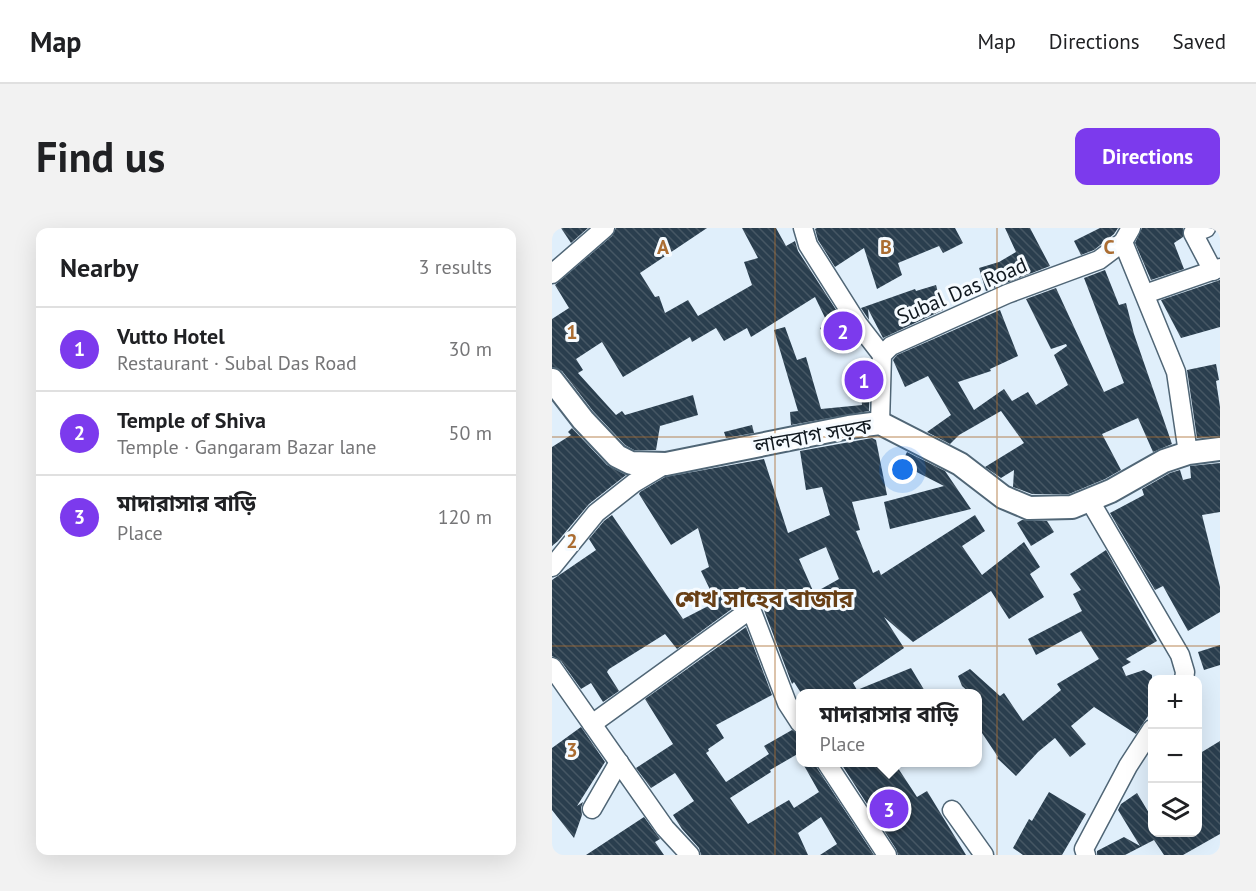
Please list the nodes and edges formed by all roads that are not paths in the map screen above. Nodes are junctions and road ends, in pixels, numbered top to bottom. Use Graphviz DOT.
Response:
graph roads {
  1 [pos="605,228"];
  2 [pos="803,228"];
  3 [pos="1206,228"];
  4 [pos="1127,235"];
  5 [pos="1217,270"];
  6 [pos="552,274"];
  7 [pos="1145,294"];
  8 [pos="882,355"];
  9 [pos="552,380"];
  10 [pos="880,423"];
  11 [pos="1220,449"];
  12 [pos="1188,453"];
  13 [pos="666,464"];
  14 [pos="1090,501"];
  15 [pos="552,567"];
  16 [pos="552,667"];
  17 [pos="1185,675"];
  18 [pos="796,716"];
  19 [pos="592,724"];
  20 [pos="1148,735"];
  21 [pos="619,762"];
  22 [pos="829,767"];
  23 [pos="592,809"];
  24 [pos="952,810"];
  25 [pos="690,855"];
  26 [pos="887,855"];
  27 [pos="984,855"];
  28 [pos="1086,855"];
  1 -- 6 [label="street"];
  2 -- 8 [label="street"];
  3 -- 5 [label="street"];
  4 -- 7 [label="street, Subal Das Road"];
  4 -- 8 [label="street, Subal Das Road"];
  5 -- 7 [label="street"];
  7 -- 12 [label="street, Subal Das Road"];
  8 -- 10 [label="street"];
  9 -- 13 [label="street, লালবাগ সড়ক"];
  10 -- 13 [label="street, লালবাগ সড়ক"];
  10 -- 14 [label="street, লালবাগ সড়ক"];
  11 -- 12 [label="street, লালবাগ সড়ক"];
  12 -- 14 [label="street, লালবাগ সড়ক"];
  13 -- 15 [label="street"];
  14 -- 17 [label="street"];
  16 -- 19 [label="street"];
  18 -- 19 [label="street"];
  19 -- 21 [label="street"];
  20 -- 28 [label="street"];
  21 -- 23 [label="street"];
  21 -- 25 [label="street"];
  22 -- 26 [label="street"];
  24 -- 27 [label="street"];
}
